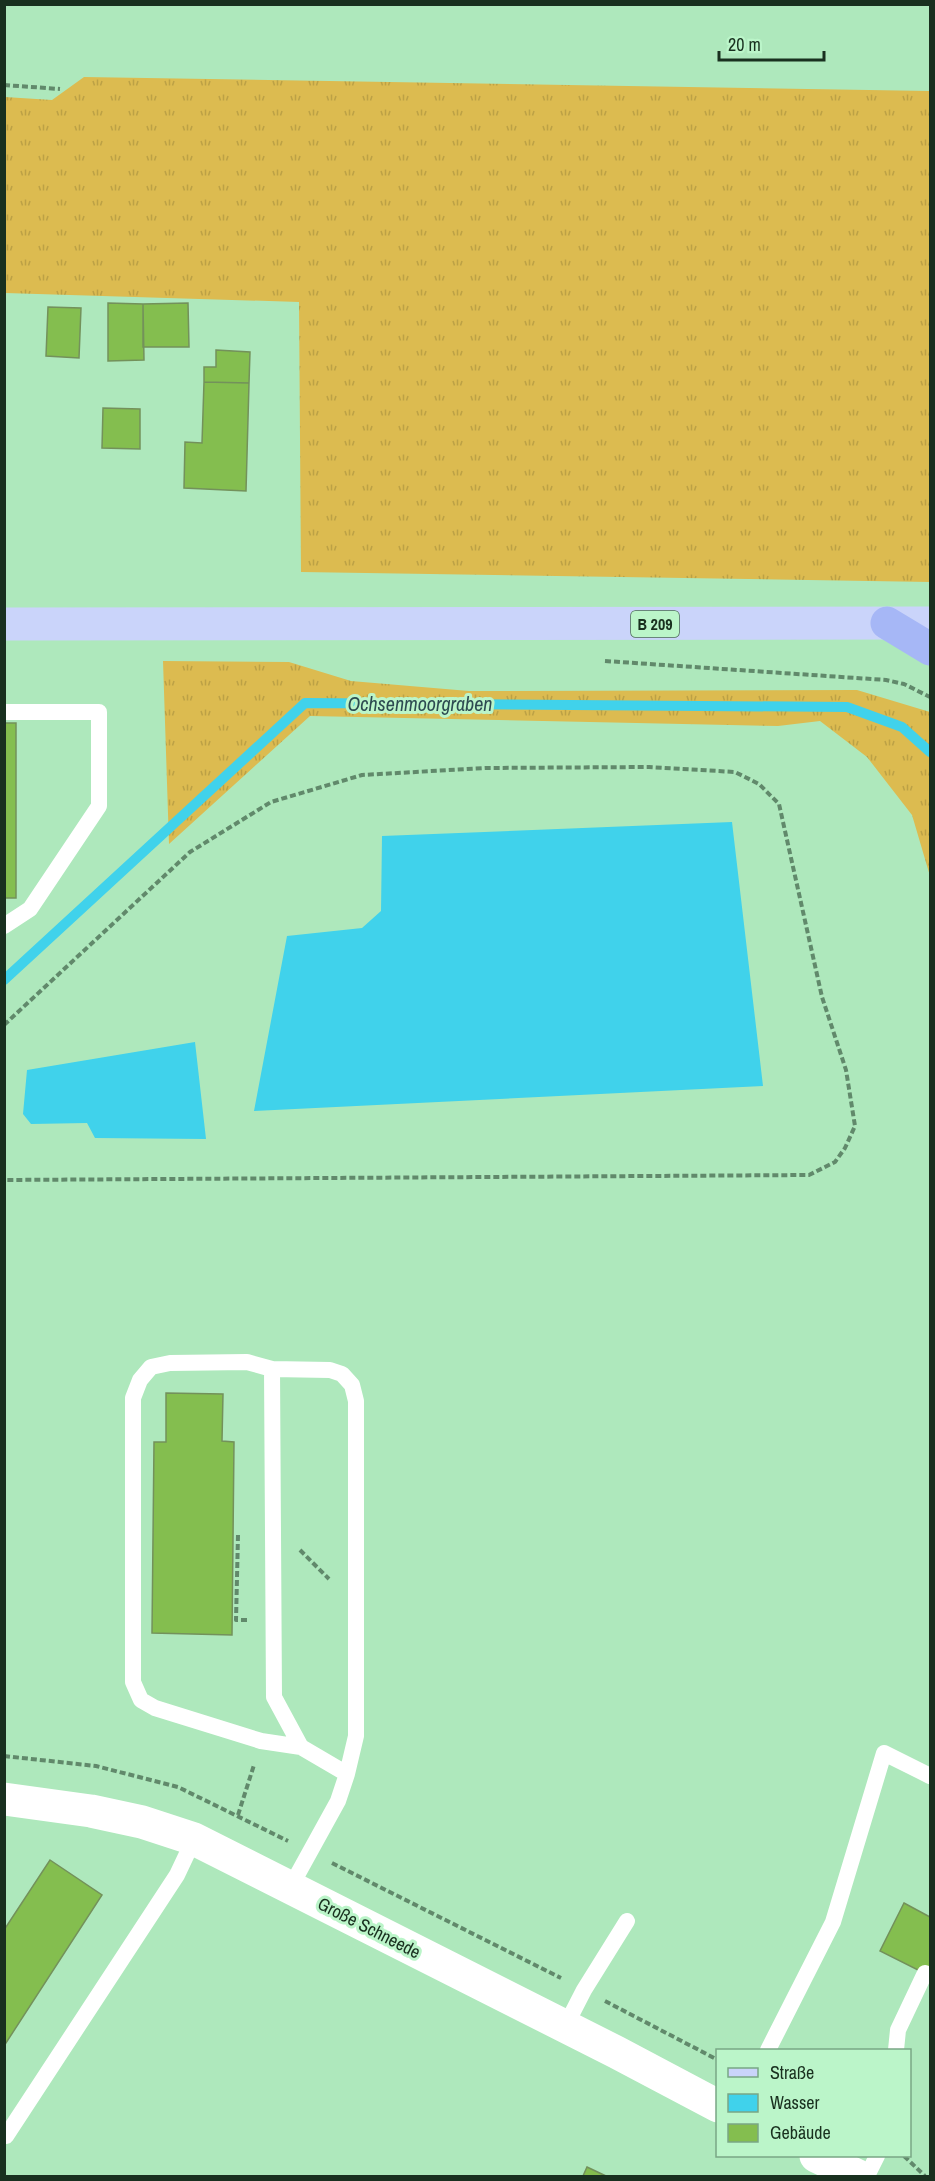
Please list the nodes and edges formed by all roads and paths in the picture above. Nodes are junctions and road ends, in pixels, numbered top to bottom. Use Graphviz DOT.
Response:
graph roads {
  1 [pos="4,85"];
  2 [pos="60,89"];
  3 [pos="887,623"];
  4 [pos="930,623"];
  5 [pos="4,624"];
  6 [pos="930,649"];
  7 [pos="886,680"];
  8 [pos="930,697"];
  9 [pos="4,712"];
  10 [pos="4,926"];
  11 [pos="4,1025"];
  12 [pos="4,1180"];
  13 [pos="272,1369"];
  14 [pos="301,1747"];
  15 [pos="347,1774"];
  16 [pos="930,1776"];
  17 [pos="4,1799"];
  18 [pos="194,1839"];
  19 [pos="290,1888"];
  20 [pos="627,1921"];
  21 [pos="926,1973"];
  22 [pos="565,2027"];
  23 [pos="769,2049"];
  24 [pos="896,2049"];
  25 [pos="716,2105"];
  26 [pos="6,2136"];
  27 [pos="818,2157"];
  28 [pos="876,2157"];
  29 [pos="905,2157"];
  30 [pos="858,2176"];
  31 [pos="867,2176"];
  32 [pos="925,2176"];
  1 -- 2 [label="path"];
  3 -- 4 [label="main road, B 209"];
  3 -- 5 [label="main road, B 209"];
  3 -- 6 [label="highway"];
  7 -- 8 [label="path"];
  9 -- 10 [label="lane"];
  11 -- 12 [label="path"];
  13 -- 14 [label="lane"];
  13 -- 14 [label="lane"];
  13 -- 15 [label="lane"];
  14 -- 15 [label="lane"];
  15 -- 19 [label="lane"];
  16 -- 23 [label="lane"];
  17 -- 18 [label="street, Große Schneede"];
  18 -- 19 [label="street, Große Schneede"];
  18 -- 26 [label="lane"];
  19 -- 22 [label="street, Große Schneede"];
  20 -- 22 [label="lane"];
  21 -- 24 [label="lane"];
  22 -- 25 [label="street, Große Schneede"];
  27 -- 30 [label="street"];
  28 -- 31 [label="lane"];
  29 -- 32 [label="path"];
}
